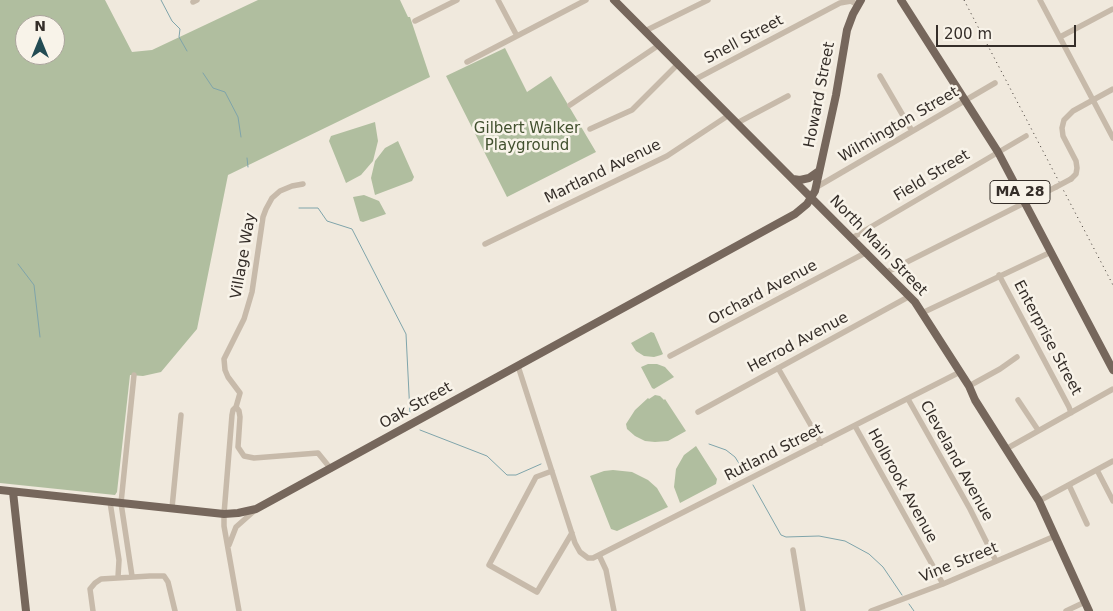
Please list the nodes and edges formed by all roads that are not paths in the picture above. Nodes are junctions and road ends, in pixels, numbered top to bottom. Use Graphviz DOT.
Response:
graph roads {
  1 [pos="457,0"];
  2 [pos="498,0"];
  3 [pos="586,0"];
  4 [pos="614,0"];
  5 [pos="708,0"];
  6 [pos="901,0"];
  7 [pos="1040,0"];
  8 [pos="860,2"];
  9 [pos="1113,9"];
  10 [pos="415,21"];
  11 [pos="645,31"];
  12 [pos="517,36"];
  13 [pos="1060,36"];
  14 [pos="659,45"];
  15 [pos="467,62"];
  16 [pos="678,64"];
  17 [pos="880,76"];
  18 [pos="694,80"];
  19 [pos="995,83"];
  20 [pos="1113,89"];
  21 [pos="788,96"];
  22 [pos="1093,99"];
  23 [pos="966,100"];
  24 [pos="570,105"];
  25 [pos="729,116"];
  26 [pos="737,124"];
  27 [pos="590,129"];
  28 [pos="912,131"];
  29 [pos="1026,136"];
  30 [pos="1113,138"];
  31 [pos="998,152"];
  32 [pos="819,171"];
  33 [pos="793,179"];
  34 [pos="303,184"];
  35 [pos="815,188"];
  36 [pos="812,198"];
  37 [pos="1026,203"];
  38 [pos="852,238"];
  39 [pos="485,244"];
  40 [pos="867,252"];
  41 [pos="1051,252"];
  42 [pos="886,272"];
  43 [pos="1000,275"];
  44 [pos="910,296"];
  45 [pos="922,313"];
  46 [pos="670,356"];
  47 [pos="1017,357"];
  48 [pos="518,366"];
  49 [pos="778,368"];
  50 [pos="1113,370"];
  51 [pos="960,372"];
  52 [pos="134,375"];
  53 [pos="969,386"];
  54 [pos="1113,389"];
  55 [pos="908,399"];
  56 [pos="1018,400"];
  57 [pos="236,407"];
  58 [pos="698,412"];
  59 [pos="1070,413"];
  60 [pos="181,415"];
  61 [pos="854,426"];
  62 [pos="1038,430"];
  63 [pos="821,443"];
  64 [pos="1006,449"];
  65 [pos="1113,461"];
  66 [pos="331,469"];
  67 [pos="1097,470"];
  68 [pos="552,471"];
  69 [pos="1069,484"];
  70 [pos="0,490"];
  71 [pos="13,492"];
  72 [pos="1038,501"];
  73 [pos="1113,501"];
  74 [pos="110,502"];
  75 [pos="121,503"];
  76 [pos="172,508"];
  77 [pos="256,509"];
  78 [pos="224,514"];
  79 [pos="1087,524"];
  80 [pos="572,533"];
  81 [pos="1055,536"];
  82 [pos="793,550"];
  83 [pos="229,552"];
  84 [pos="599,555"];
  85 [pos="996,561"];
  86 [pos="132,576"];
  87 [pos="118,577"];
  88 [pos="943,584"];
  89 [pos="1085,602"];
  90 [pos="26,611"];
  91 [pos="93,611"];
  92 [pos="175,611"];
  93 [pos="239,611"];
  94 [pos="614,611"];
  95 [pos="804,611"];
  96 [pos="871,611"];
  97 [pos="1066,611"];
  98 [pos="1089,611"];
  1 -- 10 [label="street"];
  2 -- 12 [label="street"];
  3 -- 12 [label="street"];
  4 -- 11 [label="main road, North Main Street"];
  5 -- 11 [label="street"];
  6 -- 23 [label="main road, MA 28"];
  7 -- 13 [label="street"];
  8 -- 18 [label="street, Snell Street"];
  8 -- 32 [label="main road, Howard Street"];
  9 -- 13 [label="street"];
  11 -- 14 [label="main road, North Main Street"];
  12 -- 15 [label="street"];
  13 -- 22 [label="street"];
  14 -- 16 [label="main road, North Main Street"];
  14 -- 24 [label="street"];
  16 -- 18 [label="main road, North Main Street"];
  16 -- 27 [label="street"];
  17 -- 28 [label="street"];
  18 -- 25 [label="main road, North Main Street"];
  19 -- 23 [label="street, Wilmington Street"];
  20 -- 22 [label="street"];
  21 -- 26 [label="street"];
  22 -- 30 [label="street"];
  22 -- 37 [label="street, bridge"];
  23 -- 28 [label="street, Wilmington Street"];
  23 -- 31 [label="main road, MA 28"];
  25 -- 26 [label="main road, North Main Street"];
  25 -- 39 [label="street, Martland Avenue"];
  26 -- 33 [label="main road, North Main Street"];
  28 -- 35 [label="street, Wilmington Street"];
  29 -- 31 [label="street, Field Street"];
  31 -- 37 [label="main road, MA 28"];
  31 -- 38 [label="street, Field Street"];
  32 -- 33 [label="main road"];
  32 -- 35 [label="main road, Howard Street"];
  33 -- 36 [label="main road, North Main Street"];
  34 -- 57 [label="street, Village Way"];
  35 -- 36 [label="main road, Howard Street"];
  36 -- 38 [label="main road, North Main Street"];
  36 -- 48 [label="main road, Oak Street"];
  37 -- 41 [label="main road, MA 28"];
  37 -- 42 [label="street"];
  38 -- 40 [label="main road, North Main Street"];
  40 -- 42 [label="main road, North Main Street"];
  40 -- 46 [label="street, Orchard Avenue"];
  41 -- 43 [label="street"];
  41 -- 50 [label="main road, MA 28"];
  42 -- 44 [label="main road, North Main Street"];
  43 -- 45 [label="street"];
  43 -- 59 [label="street, Enterprise Street"];
  44 -- 45 [label="main road, North Main Street"];
  44 -- 49 [label="street, Herrod Avenue"];
  45 -- 51 [label="main road, North Main Street"];
  47 -- 53 [label="street"];
  48 -- 66 [label="main road, Oak Street"];
  48 -- 68 [label="street"];
  49 -- 58 [label="street, Herrod Avenue"];
  49 -- 63 [label="street"];
  51 -- 53 [label="main road, North Main Street"];
  51 -- 55 [label="street, Rutland Street"];
  52 -- 75 [label="street"];
  53 -- 64 [label="main road, North Main Street"];
  54 -- 59 [label="street"];
  55 -- 61 [label="street, Rutland Street"];
  55 -- 85 [label="street, Cleveland Avenue"];
  56 -- 62 [label="street"];
  57 -- 66 [label="street, Village Way"];
  57 -- 78 [label="street"];
  59 -- 62 [label="street"];
  60 -- 76 [label="street"];
  61 -- 63 [label="street, Rutland Street"];
  61 -- 88 [label="street, Holbrook Avenue"];
  62 -- 64 [label="street"];
  63 -- 84 [label="street, Rutland Street"];
  64 -- 72 [label="main road, North Main Street"];
  65 -- 67 [label="street"];
  66 -- 77 [label="main road, Oak Street"];
  67 -- 69 [label="street"];
  67 -- 73 [label="street"];
  68 -- 80 [label="street"];
  68 -- 80 [label="street"];
  69 -- 72 [label="street"];
  69 -- 79 [label="street"];
  70 -- 71 [label="main road, Oak Street"];
  71 -- 74 [label="main road, Oak Street"];
  71 -- 90 [label="main road"];
  72 -- 81 [label="main road, North Main Street"];
  74 -- 75 [label="main road, Oak Street"];
  74 -- 87 [label="street"];
  75 -- 76 [label="main road, Oak Street"];
  75 -- 86 [label="street"];
  76 -- 78 [label="main road, Oak Street"];
  77 -- 78 [label="main road, Oak Street"];
  77 -- 83 [label="street"];
  78 -- 83 [label="street"];
  80 -- 84 [label="street"];
  81 -- 85 [label="street, Vine Street"];
  81 -- 89 [label="main road, North Main Street"];
  82 -- 95 [label="street"];
  83 -- 93 [label="street"];
  84 -- 94 [label="street"];
  85 -- 88 [label="street, Vine Street"];
  86 -- 87 [label="street"];
  86 -- 92 [label="street"];
  87 -- 91 [label="street"];
  88 -- 96 [label="street, Vine Street"];
  89 -- 97 [label="street"];
  89 -- 98 [label="main road, North Main Street"];
}
